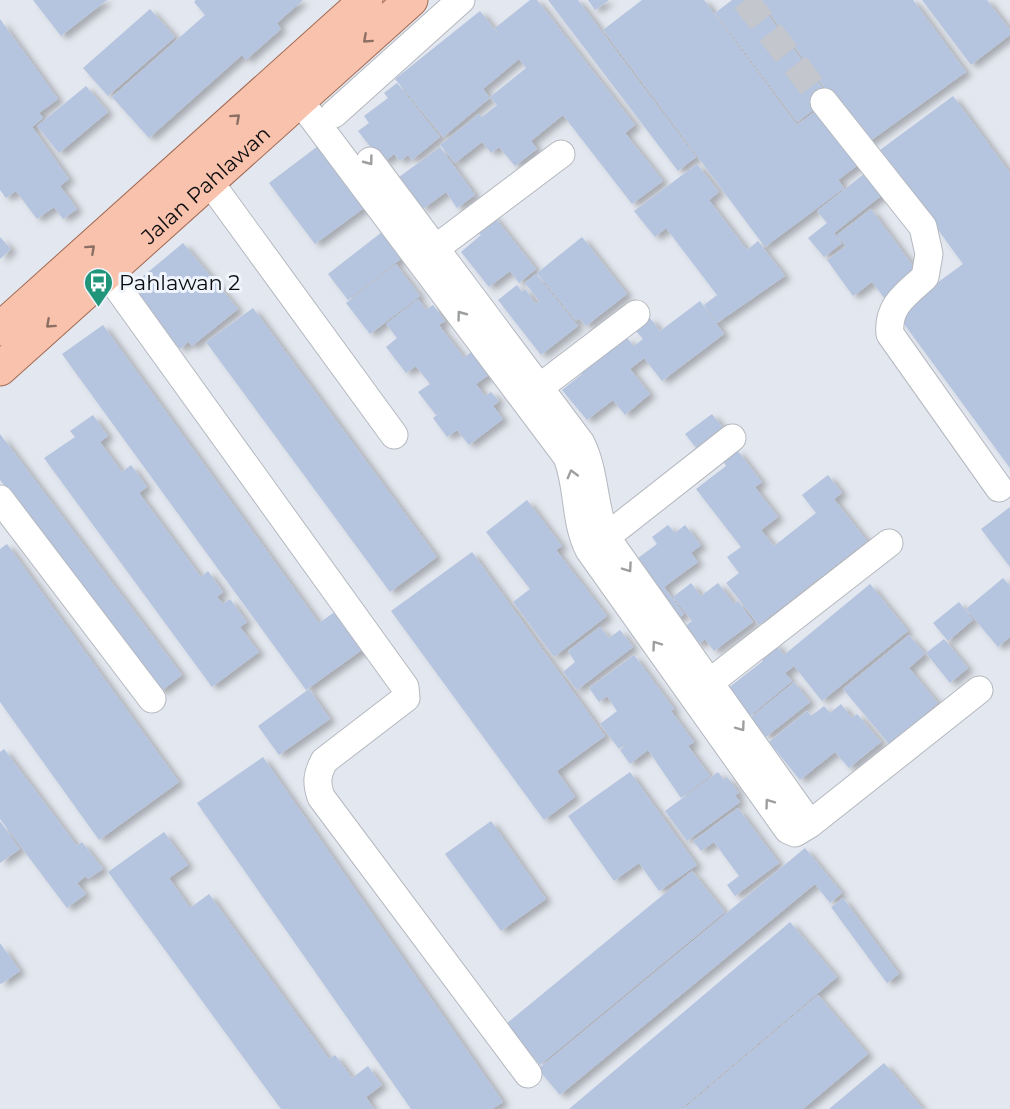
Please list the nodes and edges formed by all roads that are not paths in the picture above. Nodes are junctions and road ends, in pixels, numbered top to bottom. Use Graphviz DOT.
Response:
graph roads {
  1 [pos="366,0"];
  2 [pos="411,0"];
  3 [pos="461,0"];
  4 [pos="297,82"];
  5 [pos="824,102"];
  6 [pos="334,114"];
  7 [pos="561,154"];
  8 [pos="209,182"];
  9 [pos="436,248"];
  10 [pos="86,279"];
  11 [pos="636,314"];
  12 [pos="0,329"];
  13 [pos="0,369"];
  14 [pos="540,387"];
  15 [pos="394,435"];
  16 [pos="732,438"];
  17 [pos="999,488"];
  18 [pos="0,499"];
  19 [pos="889,543"];
  20 [pos="597,544"];
  21 [pos="709,683"];
  22 [pos="979,690"];
  23 [pos="152,699"];
  24 [pos="810,824"];
  25 [pos="528,1074"];
  1 -- 4 [label="main road, Jalan Pahlawan"];
  2 -- 4 [label="main road, Jalan Pahlawan, one-way"];
  3 -- 6 [label="street"];
  4 -- 6 [label="street"];
  4 -- 8 [label="main road, Jalan Pahlawan"];
  10 -- 4 [label="main road, Jalan Pahlawan, one-way"];
  20 -- 4 [label="street, one-way"];
  5 -- 17 [label="street"];
  6 -- 9 [label="street, one-way"];
  7 -- 9 [label="street"];
  8 -- 10 [label="main road, Jalan Pahlawan"];
  8 -- 15 [label="street"];
  9 -- 14 [label="street"];
  10 -- 12 [label="main road, Jalan Pahlawan"];
  10 -- 13 [label="main road, Jalan Pahlawan, one-way"];
  10 -- 25 [label="street"];
  11 -- 14 [label="street"];
  14 -- 20 [label="street"];
  16 -- 20 [label="street"];
  18 -- 23 [label="street"];
  19 -- 21 [label="street"];
  20 -- 21 [label="street, one-way"];
  24 -- 20 [label="street, one-way"];
  21 -- 24 [label="street, one-way"];
  22 -- 24 [label="street"];
}
